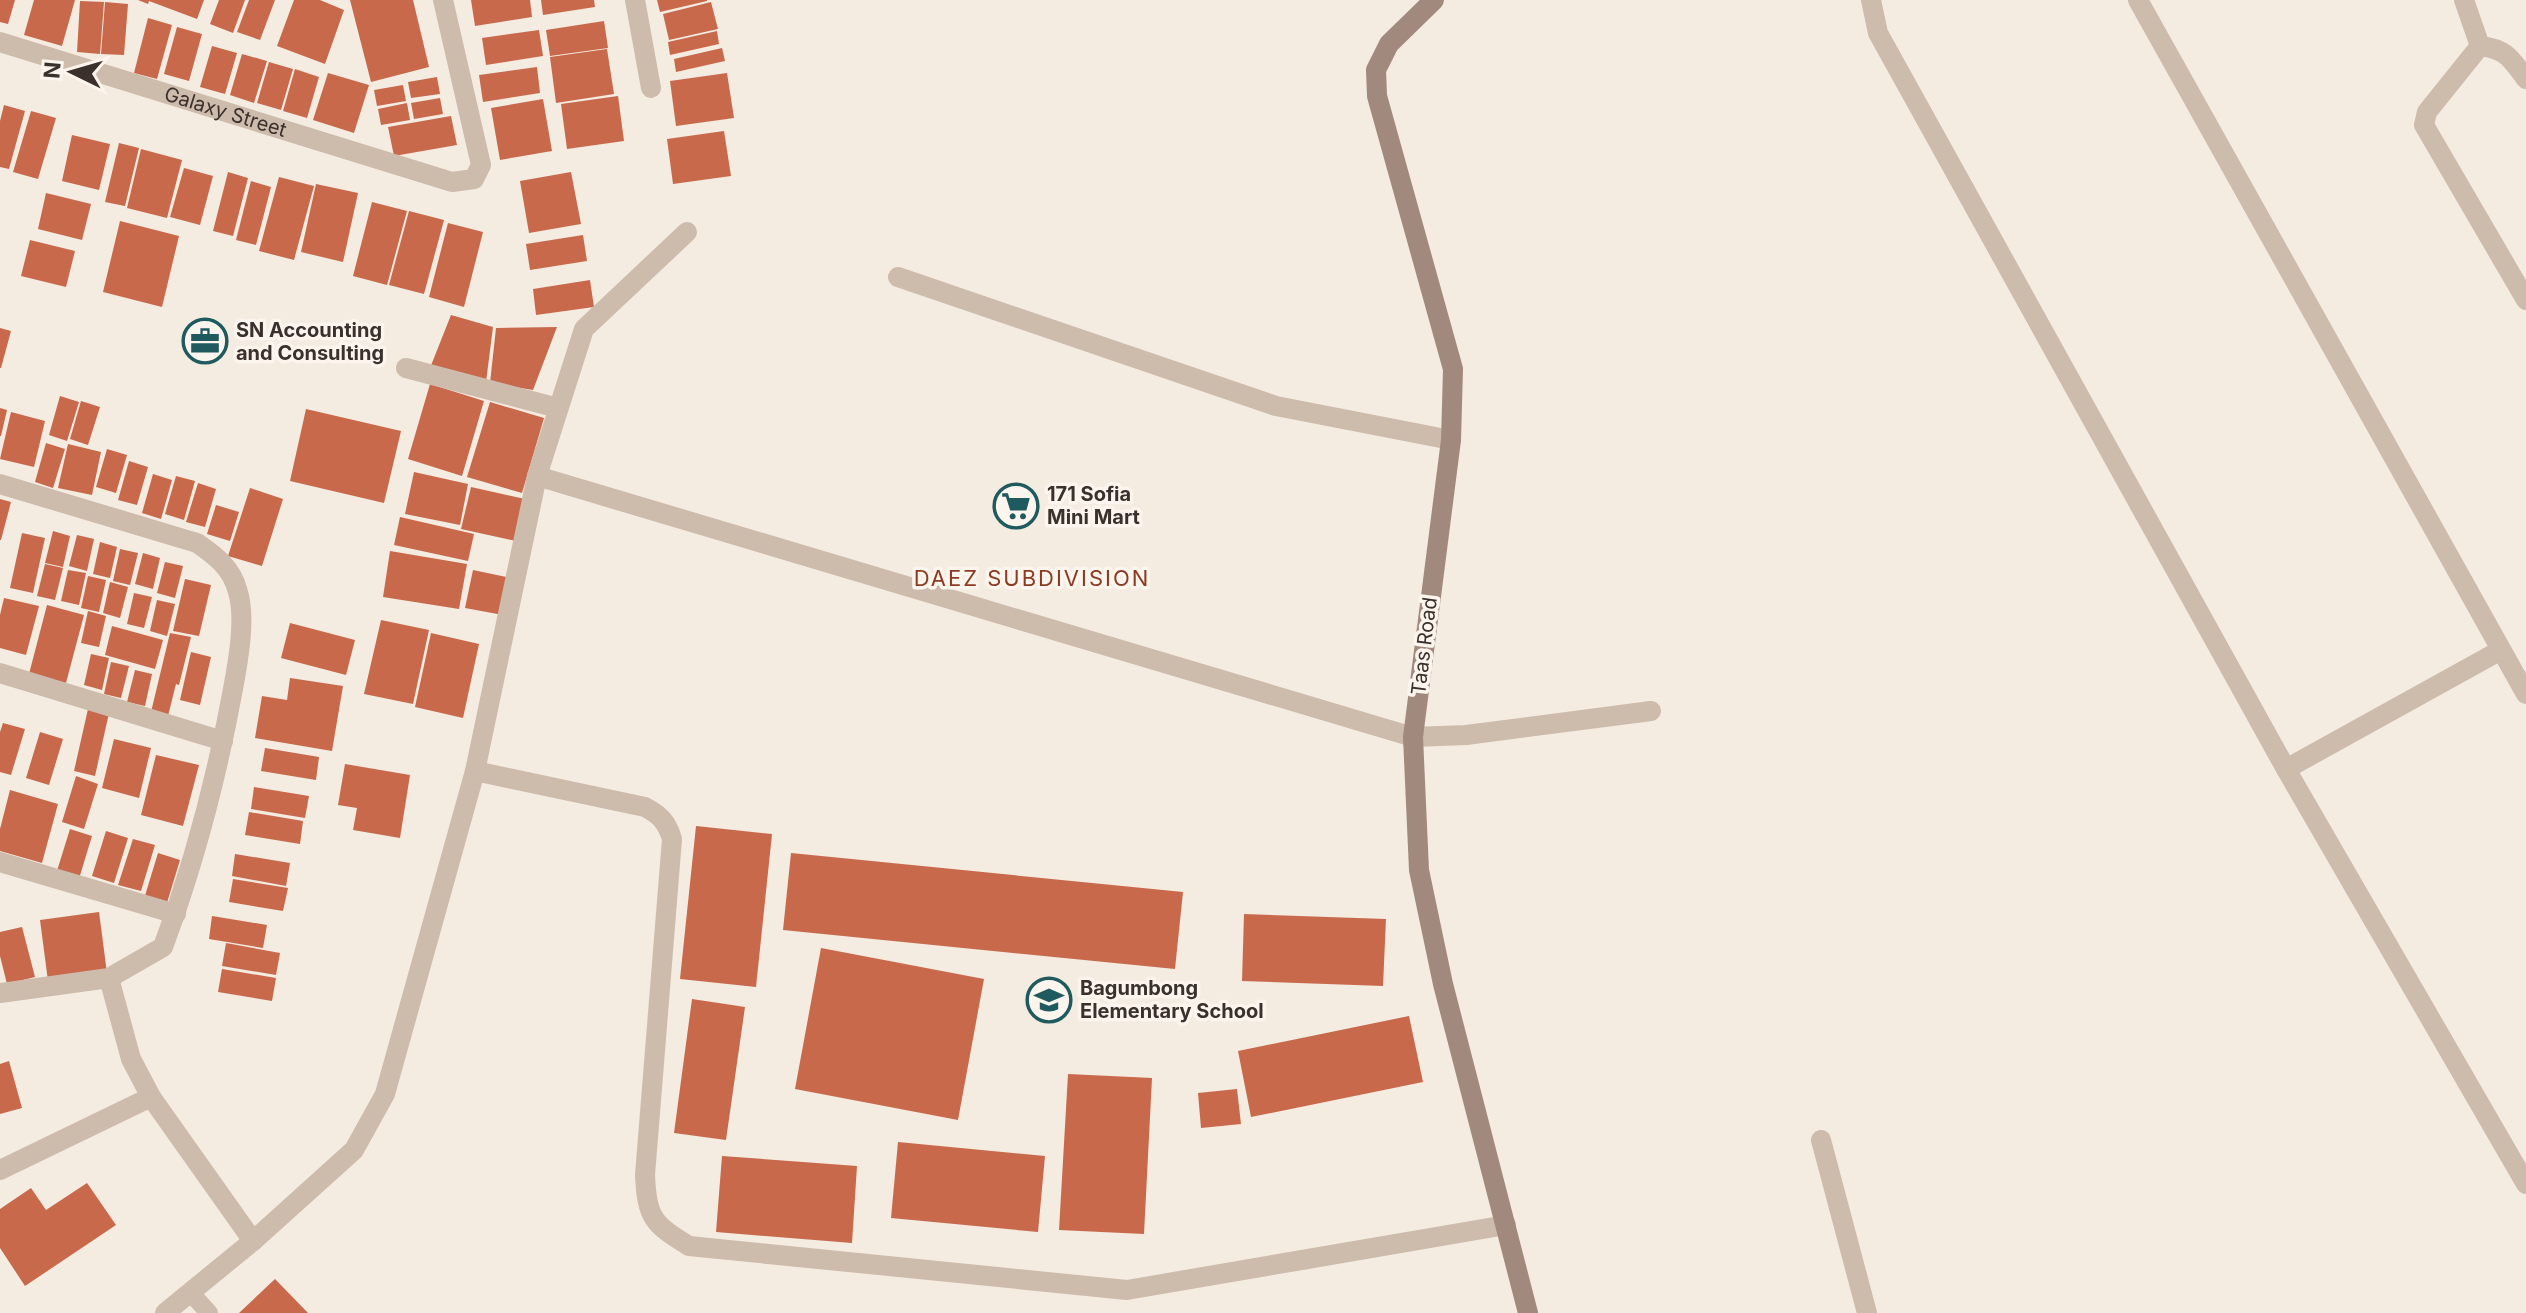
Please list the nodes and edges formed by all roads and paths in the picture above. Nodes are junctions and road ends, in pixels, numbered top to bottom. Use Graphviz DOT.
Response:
graph roads {
  1 [pos="443,0"];
  2 [pos="635,0"];
  3 [pos="1434,0"];
  4 [pos="1871,0"];
  5 [pos="2138,0"];
  6 [pos="2464,0"];
  7 [pos="0,42"];
  8 [pos="2480,46"];
  9 [pos="2526,79"];
  10 [pos="651,88"];
  11 [pos="687,232"];
  12 [pos="898,277"];
  13 [pos="2526,300"];
  14 [pos="406,368"];
  15 [pos="558,408"];
  16 [pos="1451,440"];
  17 [pos="537,476"];
  18 [pos="0,484"];
  19 [pos="2501,650"];
  20 [pos="0,673"];
  21 [pos="2526,694"];
  22 [pos="1651,711"];
  23 [pos="1413,737"];
  24 [pos="223,741"];
  25 [pos="2286,769"];
  26 [pos="475,771"];
  27 [pos="0,862"];
  28 [pos="176,914"];
  29 [pos="109,978"];
  30 [pos="0,993"];
  31 [pos="151,1097"];
  32 [pos="1821,1140"];
  33 [pos="0,1170"];
  34 [pos="2526,1184"];
  35 [pos="1506,1225"];
  36 [pos="253,1241"];
  37 [pos="190,1292"];
  38 [pos="165,1313"];
  39 [pos="209,1313"];
  40 [pos="1528,1313"];
  41 [pos="1867,1313"];
  1 -- 7 [label="street, Galaxy Street"];
  2 -- 10 [label="street"];
  3 -- 16 [label="street, Taas Road"];
  4 -- 25 [label="street"];
  5 -- 19 [label="street"];
  6 -- 8 [label="street"];
  8 -- 9 [label="street"];
  8 -- 13 [label="street"];
  11 -- 15 [label="street"];
  12 -- 16 [label="street"];
  14 -- 15 [label="street"];
  15 -- 17 [label="street"];
  16 -- 23 [label="street, Taas Road"];
  17 -- 23 [label="street"];
  17 -- 26 [label="street"];
  18 -- 24 [label="street"];
  19 -- 21 [label="street"];
  19 -- 25 [label="street"];
  20 -- 24 [label="street"];
  22 -- 23 [label="street"];
  23 -- 35 [label="street, Taas Road"];
  24 -- 28 [label="street"];
  25 -- 34 [label="street"];
  26 -- 35 [label="street"];
  26 -- 36 [label="street"];
  27 -- 28 [label="street"];
  28 -- 29 [label="street"];
  29 -- 30 [label="street"];
  29 -- 31 [label="street"];
  31 -- 33 [label="street"];
  31 -- 36 [label="street"];
  32 -- 41 [label="street"];
  35 -- 40 [label="street, Taas Road"];
  36 -- 37 [label="street"];
  37 -- 38 [label="street"];
  37 -- 39 [label="lane"];
}
